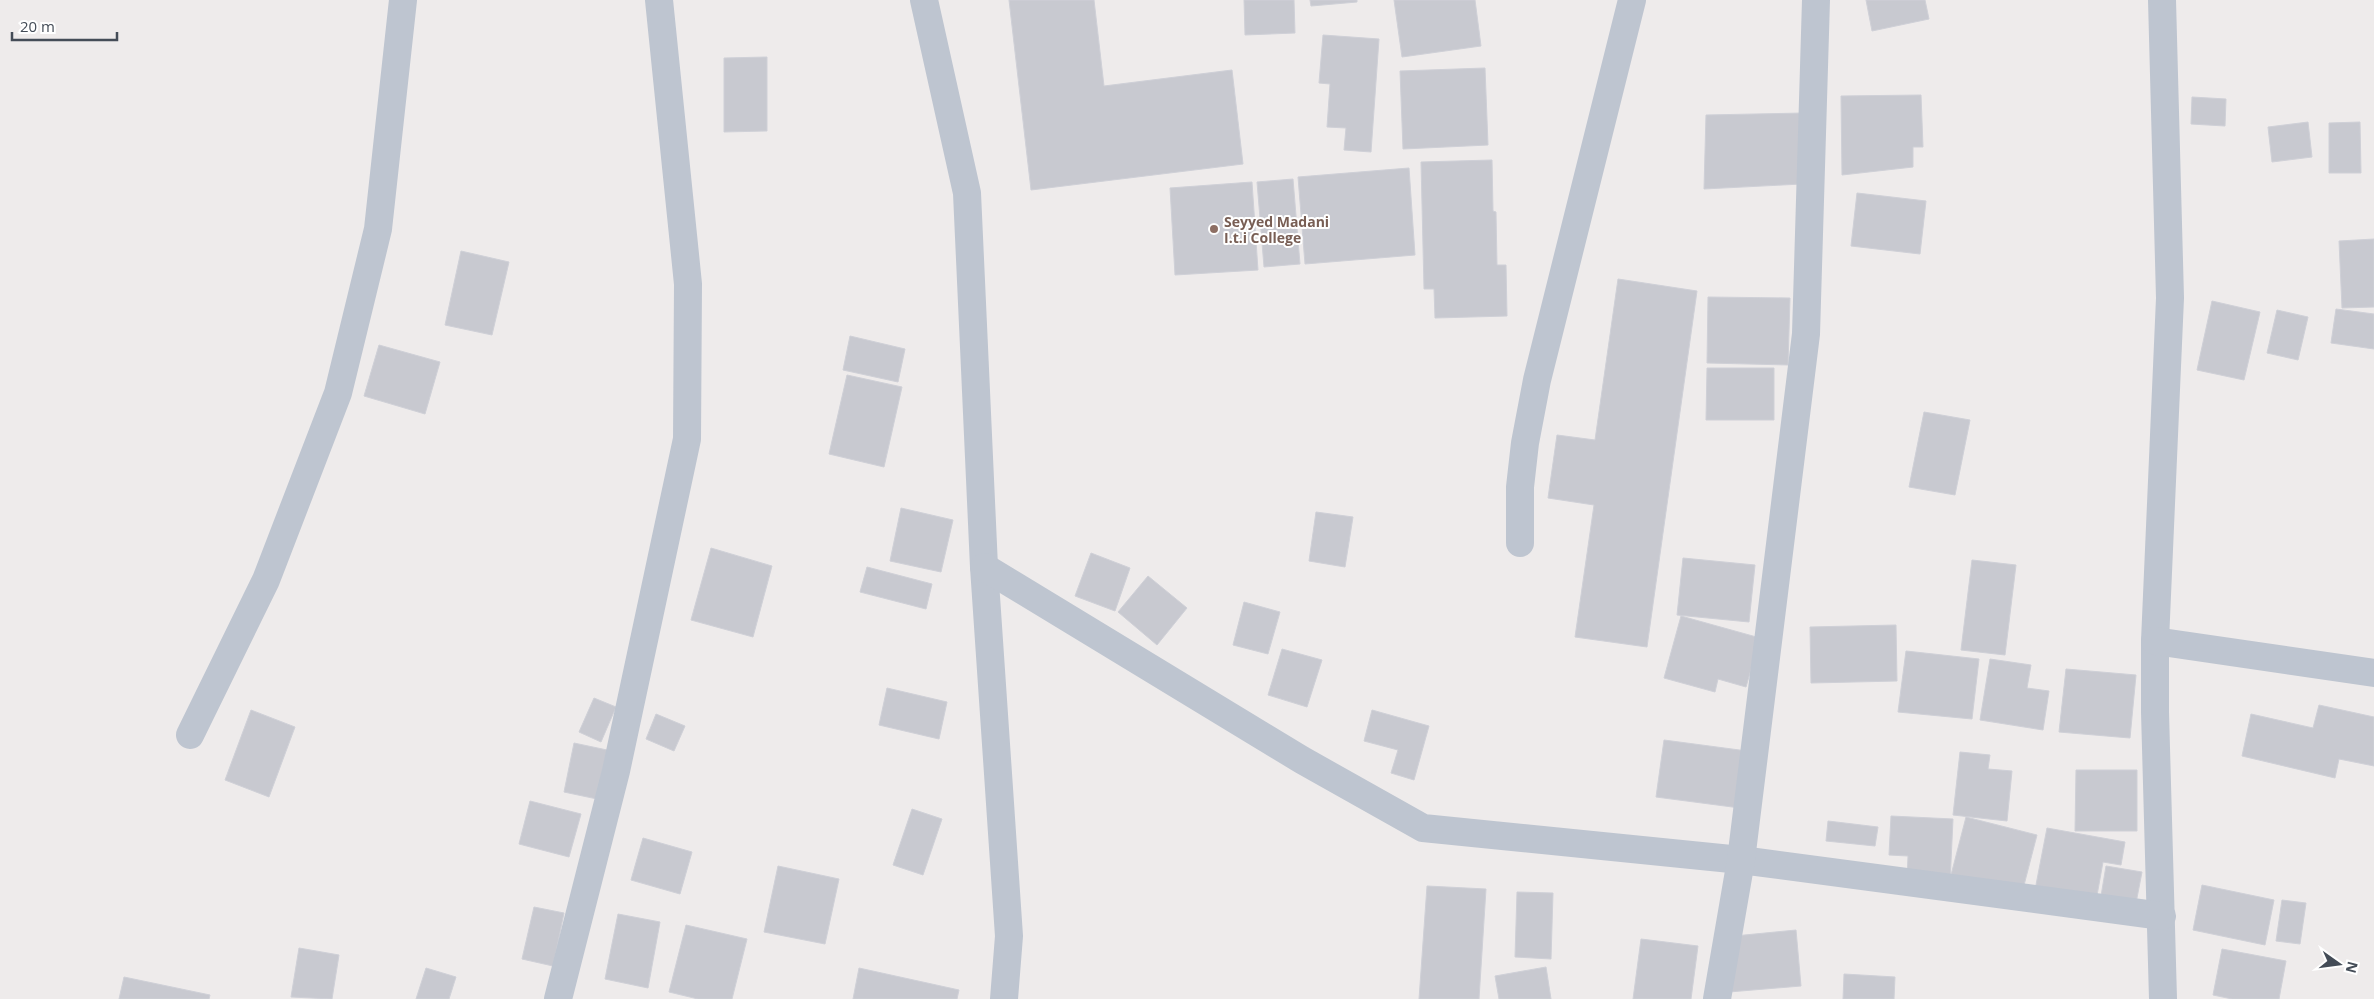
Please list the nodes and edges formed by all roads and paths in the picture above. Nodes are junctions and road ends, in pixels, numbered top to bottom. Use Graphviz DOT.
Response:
graph roads {
  1 [pos="403,0"];
  2 [pos="659,0"];
  3 [pos="924,0"];
  4 [pos="1632,0"];
  5 [pos="1816,0"];
  6 [pos="2162,0"];
  7 [pos="1520,543"];
  8 [pos="984,566"];
  9 [pos="2155,641"];
  10 [pos="2374,673"];
  11 [pos="190,734"];
  12 [pos="1741,860"];
  13 [pos="2162,916"];
  14 [pos="558,999"];
  15 [pos="1004,999"];
  16 [pos="1717,999"];
  17 [pos="2163,999"];
  1 -- 11 [label="street"];
  2 -- 14 [label="street"];
  3 -- 8 [label="street"];
  4 -- 7 [label="street"];
  5 -- 12 [label="street"];
  6 -- 9 [label="street"];
  8 -- 12 [label="street"];
  8 -- 15 [label="street"];
  9 -- 10 [label="street"];
  9 -- 13 [label="street"];
  12 -- 13 [label="street"];
  12 -- 16 [label="street"];
  13 -- 17 [label="street"];
}
